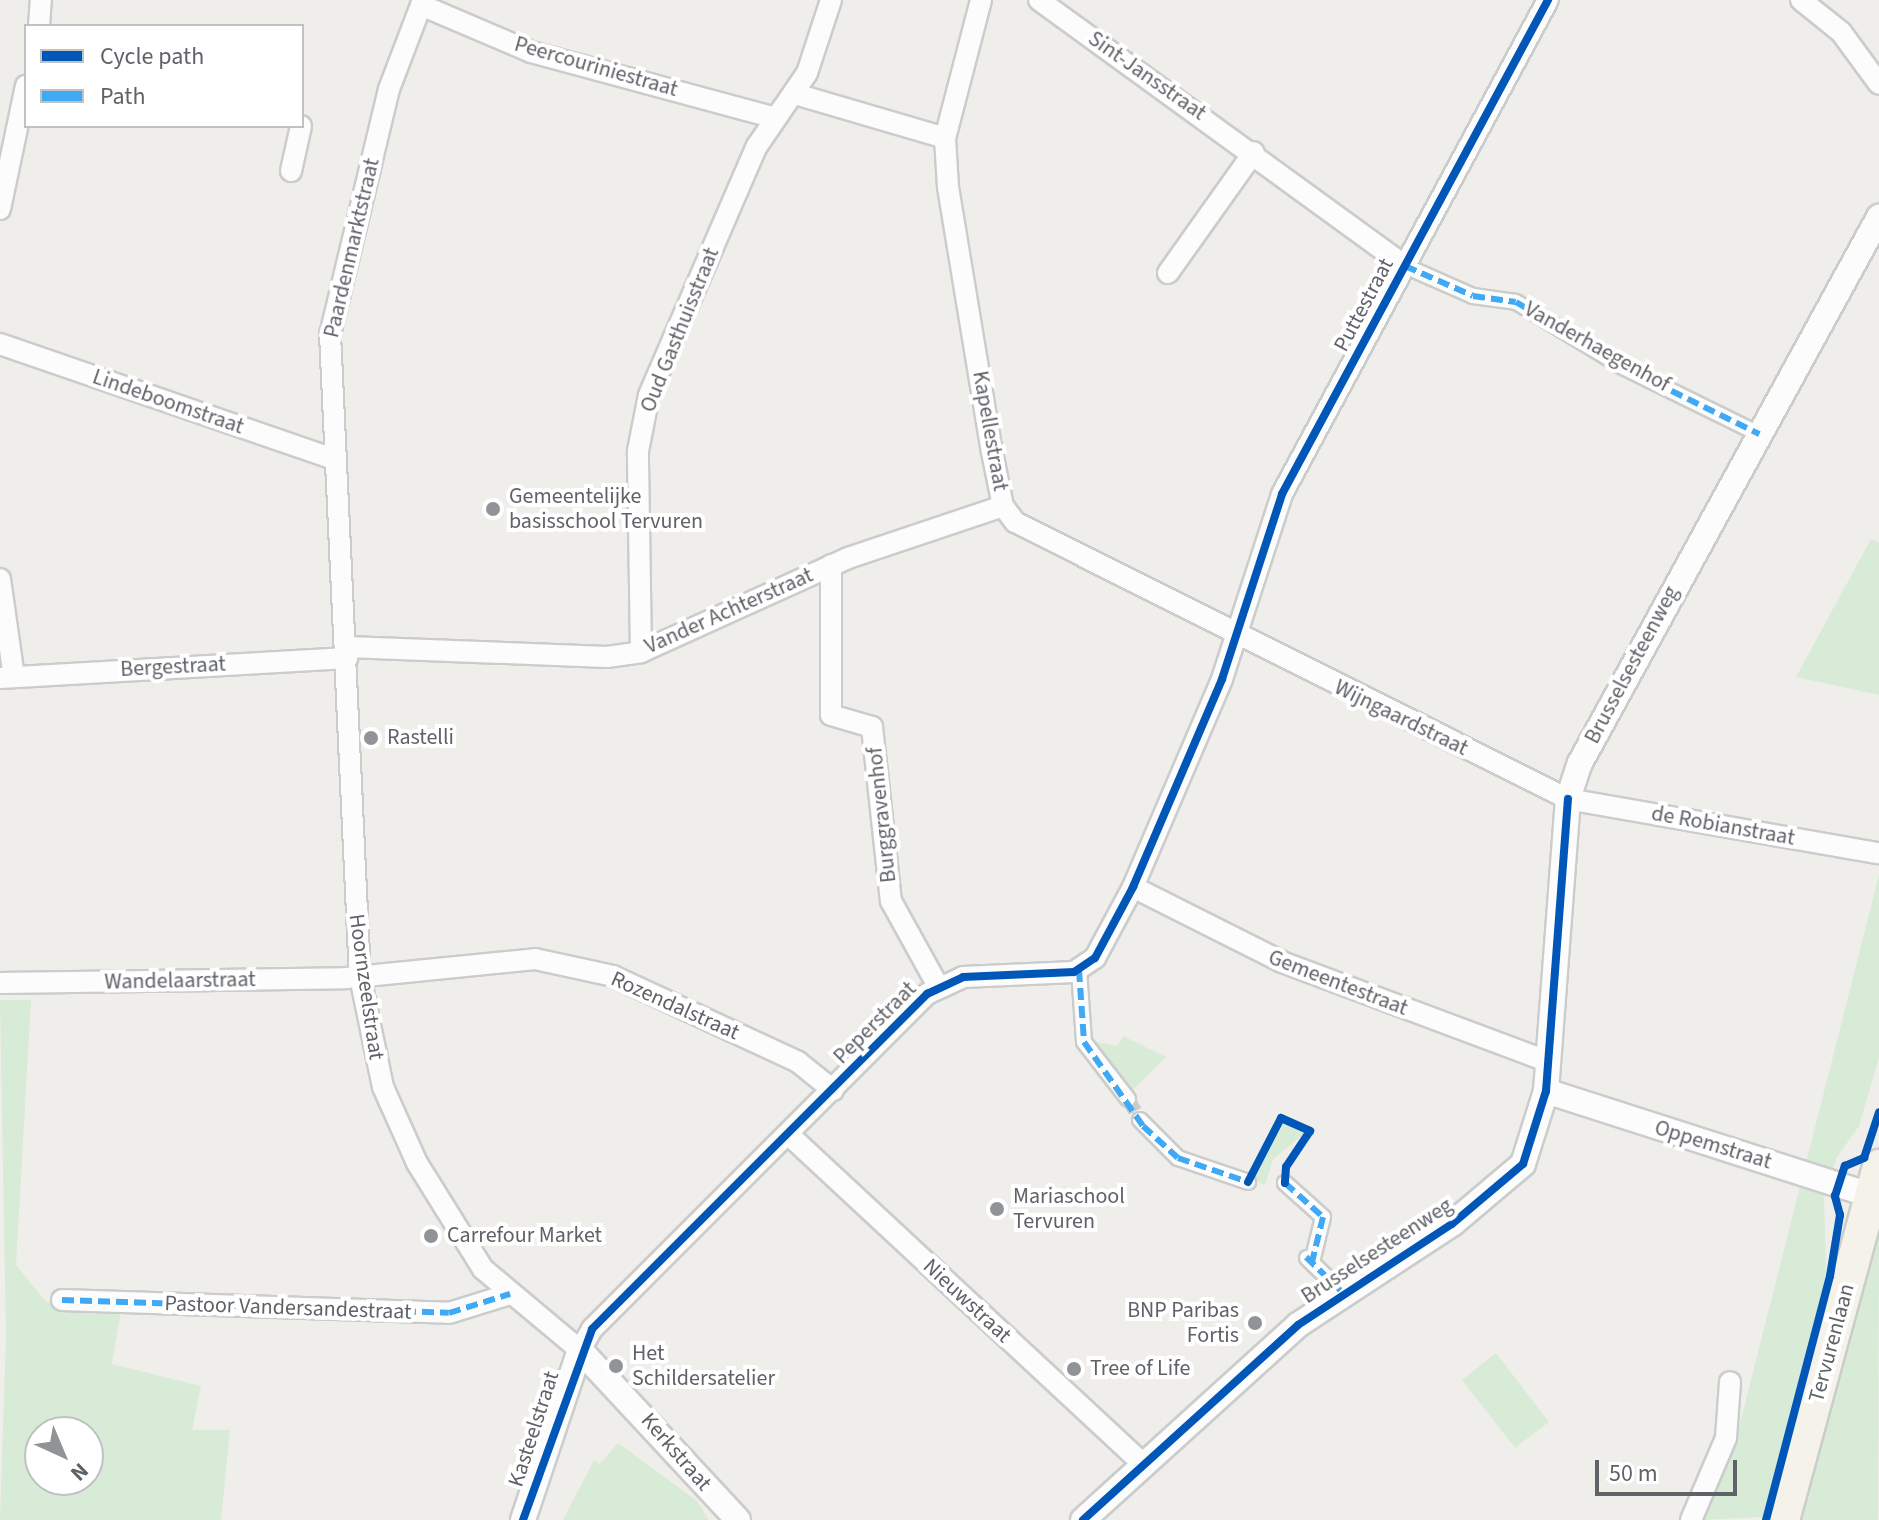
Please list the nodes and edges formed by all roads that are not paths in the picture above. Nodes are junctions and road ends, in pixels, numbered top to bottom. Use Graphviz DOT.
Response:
graph roads {
  1 [pos="41,0"];
  2 [pos="831,0"];
  3 [pos="981,0"];
  4 [pos="1039,0"];
  5 [pos="1548,0"];
  6 [pos="1801,0"];
  7 [pos="422,3"];
  8 [pos="39,24"];
  9 [pos="1879,84"];
  10 [pos="795,94"];
  11 [pos="24,95"];
  12 [pos="775,118"];
  13 [pos="301,128"];
  14 [pos="945,138"];
  15 [pos="1254,152"];
  16 [pos="291,171"];
  17 [pos="0,209"];
  18 [pos="1879,217"];
  19 [pos="1405,266"];
  20 [pos="1168,273"];
  21 [pos="0,344"];
  22 [pos="1759,434"];
  23 [pos="336,460"];
  24 [pos="1003,506"];
  25 [pos="831,565"];
  26 [pos="0,579"];
  27 [pos="1235,638"];
  28 [pos="347,652"];
  29 [pos="641,652"];
  30 [pos="7,677"];
  31 [pos="1568,799"];
  32 [pos="1879,853"];
  33 [pos="1133,887"];
  34 [pos="1079,970"];
  35 [pos="360,977"];
  36 [pos="0,983"];
  37 [pos="938,986"];
  38 [pos="1549,1062"];
  39 [pos="833,1090"];
  40 [pos="1546,1091"];
  41 [pos="1128,1099"];
  42 [pos="1140,1120"];
  43 [pos="789,1135"];
  44 [pos="1248,1182"];
  45 [pos="1285,1183"];
  46 [pos="1877,1187"];
  47 [pos="510,1294"];
  48 [pos="1344,1294"];
  49 [pos="62,1300"];
  50 [pos="580,1350"];
  51 [pos="1730,1382"];
  52 [pos="1145,1466"];
  53 [pos="523,1520"];
  54 [pos="738,1520"];
  55 [pos="1083,1520"];
  56 [pos="1691,1520"];
  57 [pos="1783,1520"];
  1 -- 8 [label="street"];
  2 -- 10 [label="street"];
  3 -- 14 [label="street, Kapellestraat"];
  4 -- 15 [label="street, Sint-Jansstraat"];
  5 -- 19 [label="street, Puttestraat"];
  6 -- 9 [label="street"];
  7 -- 12 [label="street, Peercouriniestraat"];
  7 -- 23 [label="street, Paardenmarktstraat"];
  10 -- 12 [label="street"];
  10 -- 14 [label="street"];
  11 -- 17 [label="street"];
  12 -- 29 [label="street, Oud Gasthuisstraat"];
  13 -- 16 [label="street"];
  14 -- 24 [label="street, Kapellestraat"];
  15 -- 19 [label="street, Sint-Jansstraat"];
  15 -- 20 [label="street"];
  18 -- 22 [label="street, Brusselsesteenweg"];
  19 -- 22 [label="street, Vanderhaegenhof"];
  19 -- 27 [label="street, Puttestraat"];
  21 -- 23 [label="street, Lindeboomstraat"];
  22 -- 31 [label="street, Brusselsesteenweg"];
  23 -- 28 [label="street, Paardenmarktstraat"];
  24 -- 25 [label="street, Vander Achterstraat"];
  24 -- 27 [label="street, Kapellestraat"];
  25 -- 29 [label="street, Vander Achterstraat"];
  25 -- 37 [label="street, Burggravenhof"];
  26 -- 30 [label="street"];
  27 -- 31 [label="street, Wijngaardstraat"];
  27 -- 33 [label="street"];
  28 -- 29 [label="street, Vander Achterstraat"];
  28 -- 30 [label="street, Bergestraat"];
  28 -- 35 [label="street, Hoornzeelstraat"];
  31 -- 32 [label="street, de Robianstraat"];
  31 -- 38 [label="street, Brusselsesteenweg"];
  33 -- 34 [label="street"];
  33 -- 38 [label="street, Gemeentestraat"];
  34 -- 37 [label="street, Peperstraat"];
  34 -- 41 [label="street"];
  35 -- 36 [label="street, Wandelaarstraat"];
  35 -- 39 [label="street, Rozendalstraat"];
  35 -- 47 [label="street, Hoornzeelstraat"];
  37 -- 39 [label="street, Peperstraat"];
  38 -- 40 [label="street, Brusselsesteenweg"];
  39 -- 43 [label="street, Peperstraat"];
  40 -- 46 [label="street, Oppemstraat"];
  40 -- 48 [label="street, Brusselsesteenweg"];
  42 -- 44 [label="street"];
  43 -- 50 [label="street, Peperstraat"];
  43 -- 52 [label="street, Nieuwstraat"];
  45 -- 48 [label="street"];
  46 -- 57 [label="main road, Tervurenlaan"];
  47 -- 49 [label="street, Pastoor Vandersandestraat"];
  47 -- 50 [label="street, Hoornzeelstraat"];
  48 -- 52 [label="street, Brusselsesteenweg"];
  50 -- 53 [label="street, Kasteelstraat"];
  50 -- 54 [label="street, Kerkstraat"];
  51 -- 56 [label="street"];
  52 -- 55 [label="street, Brusselsesteenweg"];
}
